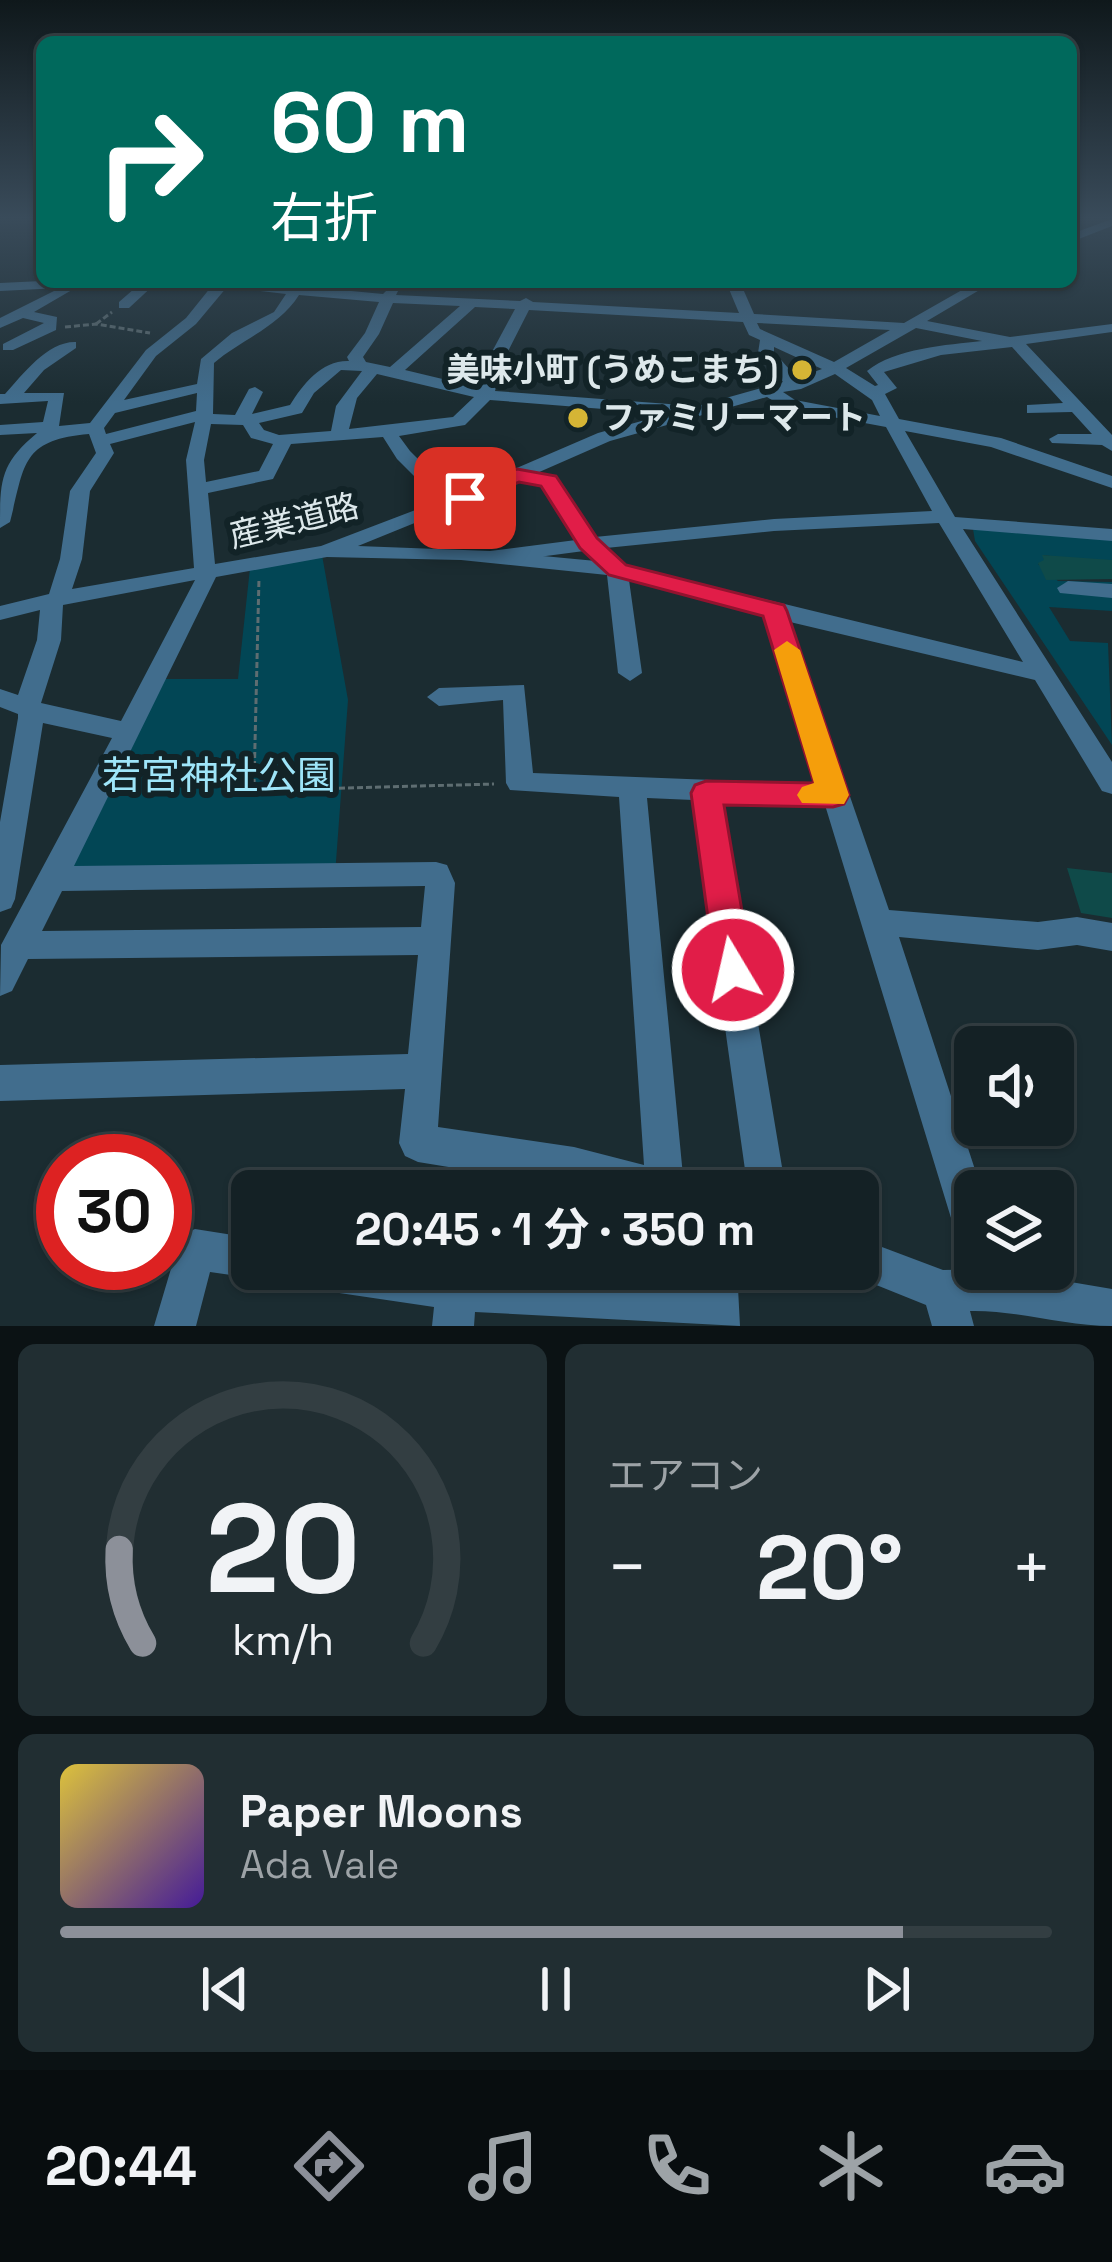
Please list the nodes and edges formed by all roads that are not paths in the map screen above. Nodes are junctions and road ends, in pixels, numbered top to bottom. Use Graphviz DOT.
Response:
graph roads {
  1 [pos="36,285"];
  2 [pos="0,286"];
  3 [pos="73,288"];
  4 [pos="143,288"];
  5 [pos="218,288"];
  6 [pos="276,288"];
  7 [pos="735,288"];
  8 [pos="975,288"];
  9 [pos="392,289"];
  10 [pos="294,292"];
  11 [pos="475,300"];
  12 [pos="526,302"];
  13 [pos="124,305"];
  14 [pos="25,314"];
  15 [pos="743,315"];
  16 [pos="0,324"];
  17 [pos="909,325"];
  18 [pos="1112,328"];
  19 [pos="767,340"];
  20 [pos="1017,343"];
  21 [pos="70,345"];
  22 [pos="3,348"];
  23 [pos="366,366"];
  24 [pos="836,368"];
  25 [pos="394,372"];
  26 [pos="795,386"];
  27 [pos="203,388"];
  28 [pos="873,390"];
  29 [pos="255,392"];
  30 [pos="771,392"];
  31 [pos="486,395"];
  32 [pos="5,398"];
  33 [pos="1076,407"];
  34 [pos="112,409"];
  35 [pos="1033,409"];
  36 [pos="689,410"];
  37 [pos="204,417"];
  38 [pos="245,420"];
  39 [pos="891,423"];
  40 [pos="0,430"];
  41 [pos="50,430"];
  42 [pos="388,432"];
  43 [pos="340,434"];
  44 [pos="99,435"];
  45 [pos="1058,439"];
  46 [pos="284,440"];
  47 [pos="1109,443"];
  48 [pos="517,476"];
  49 [pos="1112,482"];
  50 [pos="198,489"];
  51 [pos="452,503"];
  52 [pos="1112,519"];
  53 [pos="946,520"];
  54 [pos="0,522"];
  55 [pos="1008,525"];
  56 [pos="1112,536"];
  57 [pos="588,543"];
  58 [pos="326,551"];
  59 [pos="490,556"];
  60 [pos="617,570"];
  61 [pos="205,573"];
  62 [pos="1068,588"];
  63 [pos="1112,591"];
  64 [pos="56,600"];
  65 [pos="775,611"];
  66 [pos="0,614"];
  67 [pos="630,673"];
  68 [pos="1042,674"];
  69 [pos="439,697"];
  70 [pos="0,698"];
  71 [pos="27,708"];
  72 [pos="125,731"];
  73 [pos="1112,784"];
  74 [pos="632,789"];
  75 [pos="706,793"];
  76 [pos="833,795"];
  77 [pos="49,879"];
  78 [pos="0,898"];
  79 [pos="878,922"];
  80 [pos="1112,937"];
  81 [pos="434,940"];
  82 [pos="6,965"];
  83 [pos="423,1070"];
  84 [pos="0,1083"];
  85 [pos="590,1170"];
  86 [pos="666,1170"];
  87 [pos="763,1170"];
  88 [pos="956,1170"];
  89 [pos="231,1255"];
  90 [pos="879,1270"];
  91 [pos="392,1290"];
  92 [pos="975,1290"];
  93 [pos="1033,1290"];
  94 [pos="718,1300"];
  95 [pos="454,1308"];
  96 [pos="948,1309"];
  97 [pos="1112,1310"];
  98 [pos="175,1326"];
  1 -- 2 [label="street"];
  3 -- 14 [label="street"];
  4 -- 13 [label="street"];
  5 -- 34 [label="street"];
  6 -- 10 [label="street"];
  7 -- 15 [label="street"];
  8 -- 17 [label="street, 産業道路"];
  9 -- 10 [label="street"];
  9 -- 11 [label="street"];
  9 -- 23 [label="street"];
  10 -- 27 [label="street"];
  11 -- 12 [label="street"];
  11 -- 25 [label="street"];
  12 -- 15 [label="street"];
  12 -- 31 [label="street"];
  14 -- 16 [label="street"];
  14 -- 22 [label="street"];
  15 -- 17 [label="street"];
  15 -- 19 [label="street"];
  17 -- 20 [label="street"];
  17 -- 24 [label="street, 産業道路"];
  18 -- 20 [label="street"];
  19 -- 24 [label="street"];
  19 -- 26 [label="street"];
  20 -- 28 [label="street"];
  20 -- 33 [label="street"];
  21 -- 32 [label="street"];
  23 -- 25 [label="street"];
  23 -- 38 [label="street"];
  23 -- 43 [label="street"];
  24 -- 26 [label="street, 産業道路"];
  24 -- 28 [label="street"];
  25 -- 31 [label="street"];
  26 -- 30 [label="street, 産業道路"];
  27 -- 34 [label="street"];
  27 -- 37 [label="street"];
  28 -- 39 [label="street"];
  29 -- 38 [label="street"];
  30 -- 36 [label="street, 産業道路"];
  30 -- 39 [label="street"];
  31 -- 36 [label="street"];
  31 -- 42 [label="street"];
  32 -- 41 [label="street"];
  33 -- 35 [label="street"];
  33 -- 47 [label="street"];
  34 -- 44 [label="street"];
  36 -- 48 [label="street, 産業道路"];
  37 -- 38 [label="street"];
  37 -- 44 [label="street"];
  37 -- 50 [label="street"];
  38 -- 46 [label="street"];
  39 -- 49 [label="street"];
  39 -- 53 [label="street"];
  40 -- 41 [label="street"];
  41 -- 44 [label="street"];
  41 -- 54 [label="street"];
  42 -- 43 [label="street"];
  42 -- 51 [label="street"];
  43 -- 46 [label="street"];
  44 -- 64 [label="street"];
  45 -- 47 [label="street"];
  46 -- 50 [label="street"];
  48 -- 51 [label="street, 産業道路"];
  48 -- 57 [label="street"];
  50 -- 61 [label="street"];
  51 -- 58 [label="street, 産業道路"];
  52 -- 55 [label="street"];
  53 -- 55 [label="street"];
  53 -- 57 [label="street"];
  53 -- 68 [label="street"];
  55 -- 56 [label="street"];
  57 -- 59 [label="street"];
  57 -- 60 [label="street"];
  58 -- 59 [label="street"];
  58 -- 61 [label="street, 産業道路"];
  59 -- 60 [label="street"];
  60 -- 65 [label="street"];
  60 -- 67 [label="street"];
  61 -- 64 [label="street, 産業道路"];
  61 -- 72 [label="street"];
  62 -- 63 [label="street"];
  64 -- 66 [label="street, 産業道路"];
  64 -- 71 [label="street"];
  65 -- 68 [label="street"];
  65 -- 76 [label="street"];
  68 -- 73 [label="street"];
  69 -- 74 [label="street"];
  70 -- 71 [label="street"];
  71 -- 72 [label="street"];
  71 -- 78 [label="street"];
  72 -- 77 [label="street"];
  74 -- 75 [label="street"];
  74 -- 86 [label="street"];
  75 -- 76 [label="street"];
  75 -- 87 [label="street"];
  76 -- 79 [label="street"];
  77 -- 81 [label="street"];
  77 -- 82 [label="street"];
  79 -- 80 [label="street"];
  79 -- 88 [label="street"];
  81 -- 82 [label="street"];
  81 -- 83 [label="street"];
  83 -- 84 [label="street"];
  83 -- 85 [label="street"];
  89 -- 98 [label="street"];
  90 -- 96 [label="street"];
  91 -- 95 [label="street"];
  92 -- 96 [label="street"];
  93 -- 97 [label="street"];
  94 -- 95 [label="street"];
}
